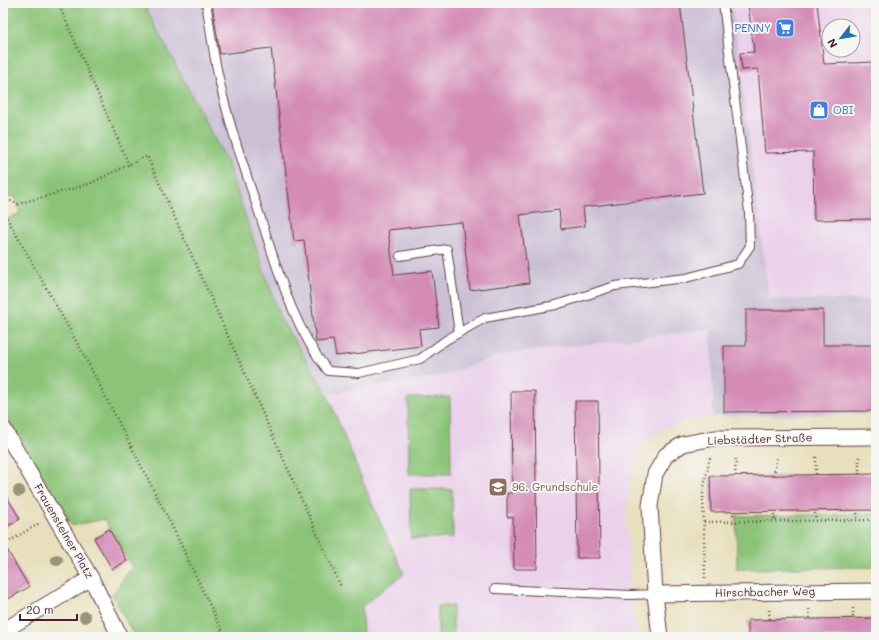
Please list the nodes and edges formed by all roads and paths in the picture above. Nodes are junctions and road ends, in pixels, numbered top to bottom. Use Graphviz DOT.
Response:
graph roads {
  1 [pos="58,3"];
  2 [pos="206,3"];
  3 [pos="723,3"];
  4 [pos="129,165"];
  5 [pos="3,198"];
  6 [pos="3,211"];
  7 [pos="400,256"];
  8 [pos="459,333"];
  9 [pos="3,428"];
  10 [pos="876,437"];
  11 [pos="816,455"];
  12 [pos="860,455"];
  13 [pos="736,456"];
  14 [pos="777,456"];
  15 [pos="710,457"];
  16 [pos="816,474"];
  17 [pos="859,474"];
  18 [pos="774,475"];
  19 [pos="735,476"];
  20 [pos="857,512"];
  21 [pos="815,513"];
  22 [pos="54,514"];
  23 [pos="733,514"];
  24 [pos="774,514"];
  25 [pos="816,520"];
  26 [pos="857,520"];
  27 [pos="876,520"];
  28 [pos="775,521"];
  29 [pos="704,522"];
  30 [pos="733,522"];
  31 [pos="3,545"];
  32 [pos="91,578"];
  33 [pos="341,587"];
  34 [pos="495,589"];
  35 [pos="876,591"];
  36 [pos="706,593"];
  37 [pos="655,594"];
  38 [pos="3,631"];
  39 [pos="120,637"];
  40 [pos="225,637"];
  41 [pos="660,637"];
  1 -- 4 [label="path"];
  2 -- 8 [label="lane"];
  3 -- 8 [label="lane"];
  4 -- 5 [label="path"];
  4 -- 33 [label="path"];
  6 -- 40 [label="path"];
  7 -- 8 [label="lane"];
  9 -- 22 [label="street, Frauensteiner Platz"];
  10 -- 37 [label="street, Liebstädter Straße"];
  11 -- 16 [label="path"];
  12 -- 17 [label="path"];
  13 -- 19 [label="path"];
  14 -- 18 [label="path"];
  15 -- 29 [label="path"];
  20 -- 26 [label="path"];
  21 -- 25 [label="path"];
  22 -- 31 [label="path"];
  22 -- 32 [label="street, Frauensteiner Platz"];
  23 -- 30 [label="path"];
  24 -- 28 [label="path"];
  25 -- 26 [label="path"];
  25 -- 28 [label="path"];
  26 -- 27 [label="path"];
  28 -- 30 [label="path"];
  29 -- 30 [label="path"];
  29 -- 36 [label="path"];
  32 -- 38 [label="street"];
  32 -- 39 [label="street, Frauensteiner Platz"];
  34 -- 37 [label="lane"];
  35 -- 36 [label="street, Hirschbacher Weg"];
  36 -- 37 [label="street, Hirschbacher Weg"];
  37 -- 41 [label="street, Liebstädter Straße"];
}
